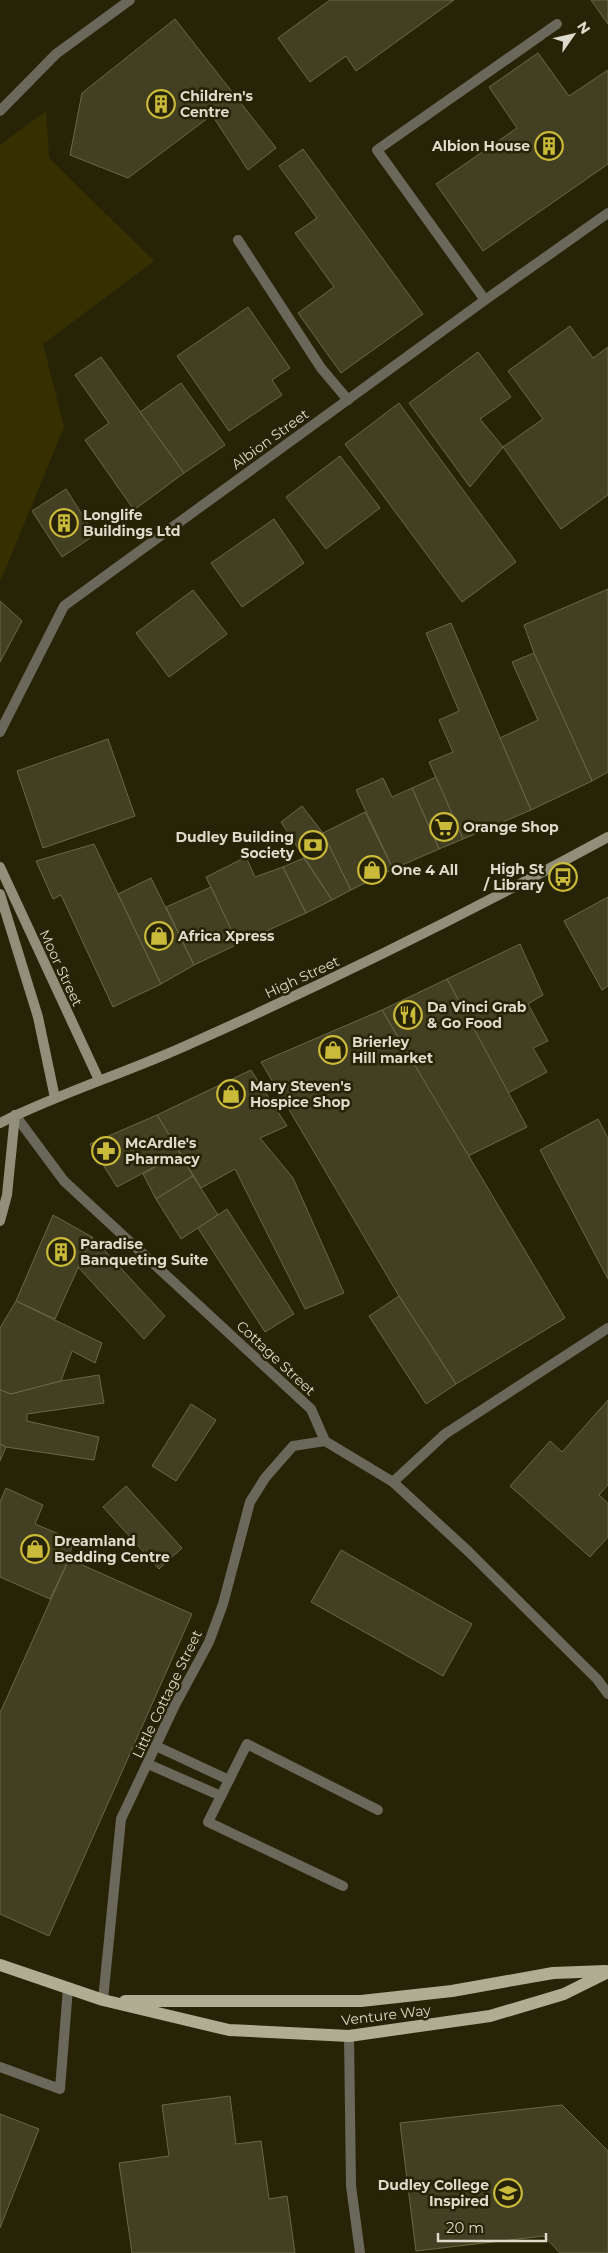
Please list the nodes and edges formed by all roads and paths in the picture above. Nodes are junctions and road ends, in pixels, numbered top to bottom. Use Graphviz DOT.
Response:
graph roads {
  1 [pos="130,0"];
  2 [pos="557,24"];
  3 [pos="0,111"];
  4 [pos="608,213"];
  5 [pos="238,240"];
  6 [pos="485,300"];
  7 [pos="348,400"];
  8 [pos="0,732"];
  9 [pos="608,837"];
  10 [pos="0,867"];
  11 [pos="0,894"];
  12 [pos="99,1080"];
  13 [pos="55,1098"];
  14 [pos="15,1115"];
  15 [pos="0,1123"];
  16 [pos="0,1221"];
  17 [pos="608,1328"];
  18 [pos="325,1441"];
  19 [pos="393,1482"];
  20 [pos="608,1694"];
  21 [pos="156,1746"];
  22 [pos="148,1764"];
  23 [pos="229,1780"];
  24 [pos="221,1796"];
  25 [pos="378,1810"];
  26 [pos="343,1886"];
  27 [pos="0,1965"];
  28 [pos="608,1972"];
  29 [pos="68,1988"];
  30 [pos="103,2000"];
  31 [pos="349,2036"];
  32 [pos="0,2067"];
  33 [pos="360,2253"];
  1 -- 3 [label="street"];
  2 -- 6 [label="street"];
  4 -- 6 [label="street, Albion Street"];
  5 -- 7 [label="street"];
  6 -- 7 [label="street, Albion Street"];
  7 -- 8 [label="street, Albion Street"];
  9 -- 12 [label="street, High Street"];
  10 -- 12 [label="street, Moor Street"];
  11 -- 13 [label="street"];
  12 -- 13 [label="street, High Street"];
  13 -- 14 [label="street, High Street"];
  14 -- 15 [label="street, High Street"];
  14 -- 16 [label="street"];
  14 -- 18 [label="street, Cottage Street"];
  17 -- 19 [label="street"];
  18 -- 19 [label="street"];
  18 -- 21 [label="street, Little Cottage Street"];
  19 -- 20 [label="street"];
  21 -- 22 [label="street, Little Cottage Street"];
  21 -- 23 [label="street"];
  22 -- 24 [label="street"];
  22 -- 30 [label="street, Little Cottage Street"];
  23 -- 24 [label="street"];
  23 -- 25 [label="street"];
  24 -- 26 [label="street"];
  27 -- 29 [label="main road, Venture Way"];
  28 -- 30 [label="main road, Venture Way"];
  28 -- 31 [label="main road, Venture Way"];
  29 -- 30 [label="main road, Venture Way"];
  29 -- 32 [label="street"];
  30 -- 31 [label="main road, Venture Way"];
  31 -- 33 [label="street"];
}
